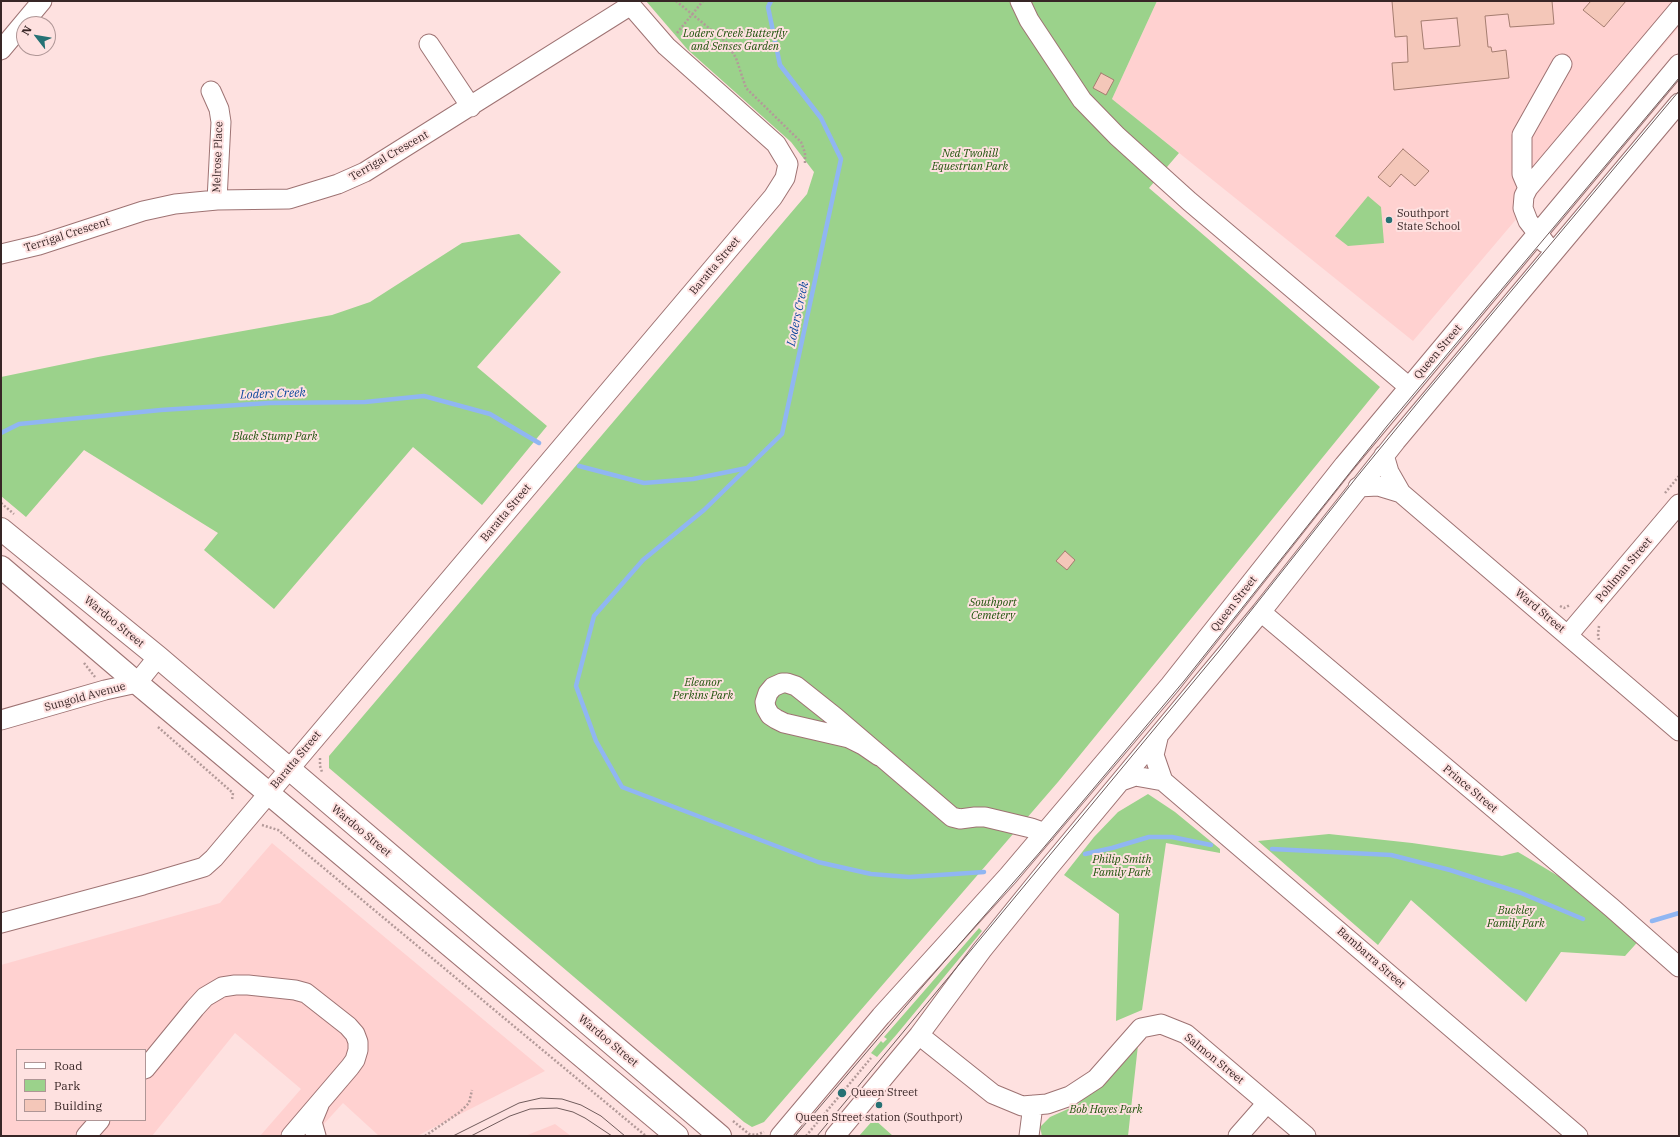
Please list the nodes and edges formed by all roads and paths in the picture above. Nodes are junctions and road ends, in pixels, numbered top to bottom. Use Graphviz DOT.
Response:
graph roads {
  1 [pos="42,1"];
  2 [pos="676,1"];
  3 [pos="703,1"];
  4 [pos="1020,1"];
  5 [pos="629,3"];
  6 [pos="1679,9"];
  7 [pos="692,15"];
  8 [pos="429,44"];
  9 [pos="666,46"];
  10 [pos="1,50"];
  11 [pos="1562,64"];
  12 [pos="1679,64"];
  13 [pos="211,91"];
  14 [pos="1679,103"];
  15 [pos="471,106"];
  16 [pos="806,170"];
  17 [pos="1528,188"];
  18 [pos="217,200"];
  19 [pos="1537,234"];
  20 [pos="1555,252"];
  21 [pos="1,254"];
  22 [pos="1409,386"];
  23 [pos="1384,455"];
  24 [pos="1679,476"];
  25 [pos="1358,487"];
  26 [pos="1401,493"];
  27 [pos="1672,499"];
  28 [pos="1,529"];
  29 [pos="1,567"];
  30 [pos="1574,600"];
  31 [pos="1554,601"];
  32 [pos="1261,612"];
  33 [pos="1600,624"];
  34 [pos="1568,635"];
  35 [pos="1600,641"];
  36 [pos="158,657"];
  37 [pos="137,683"];
  38 [pos="1,720"];
  39 [pos="1679,731"];
  40 [pos="1158,738"];
  41 [pos="323,752"];
  42 [pos="879,756"];
  43 [pos="288,770"];
  44 [pos="322,774"];
  45 [pos="1121,781"];
  46 [pos="1163,781"];
  47 [pos="269,793"];
  48 [pos="262,825"];
  49 [pos="1045,833"];
  50 [pos="1,923"];
  51 [pos="1679,967"];
  52 [pos="919,1035"];
  53 [pos="871,1058"];
  54 [pos="146,1067"];
  55 [pos="472,1090"];
  56 [pos="320,1102"];
  57 [pos="1267,1103"];
  58 [pos="1033,1105"];
  59 [pos="99,1121"];
  60 [pos="724,1127"];
  61 [pos="774,1133"];
  62 [pos="86,1136"];
  63 [pos="291,1136"];
  64 [pos="316,1136"];
  65 [pos="425,1136"];
  66 [pos="646,1136"];
  67 [pos="677,1136"];
  68 [pos="806,1136"];
  69 [pos="835,1136"];
  70 [pos="1029,1136"];
  71 [pos="1238,1136"];
  72 [pos="1306,1136"];
  73 [pos="1578,1136"];
  1 -- 10 [label="street"];
  2 -- 7 [label="path"];
  3 -- 7 [label="path"];
  4 -- 22 [label="street"];
  5 -- 9 [label="street, Baratta Street"];
  5 -- 15 [label="street, Terrigal Crescent"];
  6 -- 17 [label="street"];
  7 -- 9 [label="path"];
  7 -- 16 [label="path"];
  8 -- 15 [label="street"];
  9 -- 43 [label="street, Baratta Street"];
  11 -- 17 [label="street"];
  12 -- 19 [label="street, Queen Street"];
  13 -- 18 [label="street, Melrose Place"];
  14 -- 20 [label="street"];
  15 -- 18 [label="street, Terrigal Crescent"];
  17 -- 19 [label="street"];
  18 -- 21 [label="street, Terrigal Crescent"];
  19 -- 20 [label="street"];
  19 -- 22 [label="street, Queen Street"];
  20 -- 23 [label="street"];
  22 -- 49 [label="street, Queen Street"];
  23 -- 25 [label="street"];
  23 -- 26 [label="street, Ward Street"];
  24 -- 27 [label="path"];
  25 -- 26 [label="street, Ward Street"];
  25 -- 32 [label="street"];
  26 -- 34 [label="street, Ward Street"];
  27 -- 34 [label="street, Pohlman Street"];
  28 -- 36 [label="main road, Wardoo Street"];
  29 -- 37 [label="main road"];
  30 -- 31 [label="path"];
  32 -- 40 [label="street"];
  32 -- 51 [label="street, Prince Street"];
  33 -- 35 [label="path"];
  34 -- 39 [label="street, Ward Street"];
  36 -- 37 [label="street, Sungold Avenue"];
  36 -- 43 [label="main road, Wardoo Street"];
  37 -- 38 [label="street, Sungold Avenue"];
  37 -- 47 [label="main road"];
  40 -- 45 [label="street"];
  40 -- 46 [label="street"];
  41 -- 44 [label="path"];
  42 -- 42 [label="street"];
  42 -- 49 [label="street"];
  43 -- 47 [label="street, Baratta Street"];
  43 -- 60 [label="main road, Wardoo Street"];
  45 -- 46 [label="street"];
  45 -- 52 [label="street"];
  46 -- 73 [label="street, Bambarra Street"];
  47 -- 50 [label="street, Baratta Street"];
  47 -- 67 [label="main road"];
  48 -- 66 [label="path"];
  49 -- 61 [label="street, Queen Street"];
  52 -- 58 [label="street, Salmon Street"];
  52 -- 69 [label="street"];
  53 -- 68 [label="path"];
  54 -- 56 [label="street"];
  55 -- 65 [label="path"];
  56 -- 63 [label="street"];
  56 -- 64 [label="street"];
  57 -- 58 [label="street, Salmon Street"];
  57 -- 71 [label="street"];
  57 -- 72 [label="street, Salmon Street"];
  58 -- 70 [label="street"];
  59 -- 62 [label="street"];
  60 -- 61 [label="path"];
}
